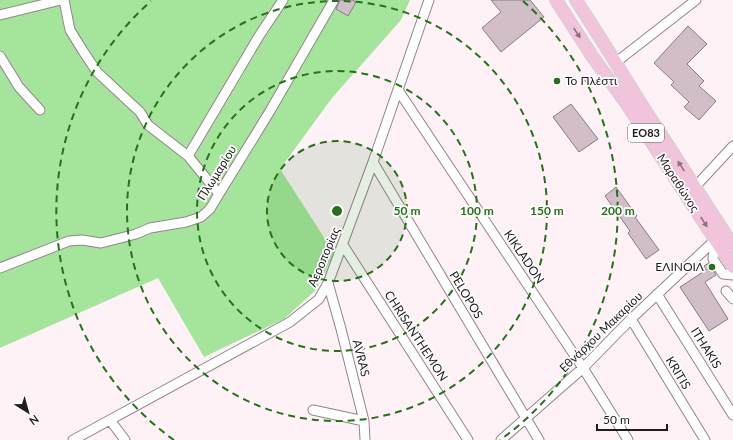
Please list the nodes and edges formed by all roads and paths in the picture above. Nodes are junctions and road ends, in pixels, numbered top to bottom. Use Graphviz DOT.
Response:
graph roads {
  1 [pos="61,0"];
  2 [pos="64,0"];
  3 [pos="283,0"];
  4 [pos="334,0"];
  5 [pos="429,0"];
  6 [pos="556,0"];
  7 [pos="576,0"];
  8 [pos="696,0"];
  9 [pos="0,15"];
  10 [pos="0,56"];
  11 [pos="615,63"];
  12 [pos="398,90"];
  13 [pos="40,110"];
  14 [pos="733,146"];
  15 [pos="188,156"];
  16 [pos="373,162"];
  17 [pos="695,187"];
  18 [pos="219,194"];
  19 [pos="716,240"];
  20 [pos="343,245"];
  21 [pos="733,246"];
  22 [pos="733,267"];
  23 [pos="0,268"];
  24 [pos="733,276"];
  25 [pos="328,283"];
  26 [pos="726,291"];
  27 [pos="657,294"];
  28 [pos="733,299"];
  29 [pos="631,319"];
  30 [pos="583,368"];
  31 [pos="313,410"];
  32 [pos="733,415"];
  33 [pos="525,418"];
  34 [pos="110,420"];
  35 [pos="364,421"];
  36 [pos="73,440"];
  37 [pos="125,440"];
  38 [pos="365,440"];
  39 [pos="468,440"];
  40 [pos="501,440"];
  41 [pos="539,440"];
  42 [pos="628,440"];
  43 [pos="705,440"];
  1 -- 9 [label="street"];
  2 -- 15 [label="street"];
  3 -- 15 [label="street"];
  4 -- 18 [label="street, Πλωμαρίου"];
  5 -- 12 [label="street, Αεροπορίας"];
  6 -- 19 [label="main road, Μαραθώνος / ΕΟ83, one-way"];
  7 -- 11 [label="main road, Μαραθώνος / ΕΟ83"];
  8 -- 11 [label="street"];
  10 -- 13 [label="street"];
  17 -- 11 [label="main road, Μαραθώνος / ΕΟ83, one-way"];
  12 -- 16 [label="street, Αεροπορίας"];
  12 -- 30 [label="street, KIKLADON"];
  14 -- 17 [label="street"];
  15 -- 18 [label="street"];
  16 -- 20 [label="street, Αεροπορίας"];
  16 -- 33 [label="street, PELOPOS"];
  17 -- 21 [label="main road, Μαραθώνος / ΕΟ83"];
  18 -- 23 [label="street, Πλωμαρίου"];
  19 -- 22 [label="main road, Μαραθώνος / ΕΟ83"];
  19 -- 24 [label="street"];
  19 -- 27 [label="street, Εθνάρχου Μακαρίου"];
  20 -- 25 [label="street, Αεροπορίας"];
  20 -- 39 [label="street, CHRISANTHEMON"];
  25 -- 34 [label="street, Αεροπορίας"];
  25 -- 35 [label="street, AVRAS"];
  26 -- 28 [label="street"];
  27 -- 29 [label="street, Εθνάρχου Μακαρίου"];
  27 -- 32 [label="street, ITHAKIS"];
  29 -- 30 [label="street, Εθνάρχου Μακαρίου"];
  29 -- 43 [label="street, KRITIS"];
  30 -- 33 [label="street, Εθνάρχου Μακαρίου"];
  30 -- 42 [label="street, KIKLADON"];
  31 -- 35 [label="street"];
  33 -- 40 [label="street, Εθνάρχου Μακαρίου"];
  33 -- 41 [label="street, PELOPOS"];
  34 -- 36 [label="street, Αεροπορίας"];
  34 -- 37 [label="street"];
  35 -- 38 [label="street, AVRAS"];
}
